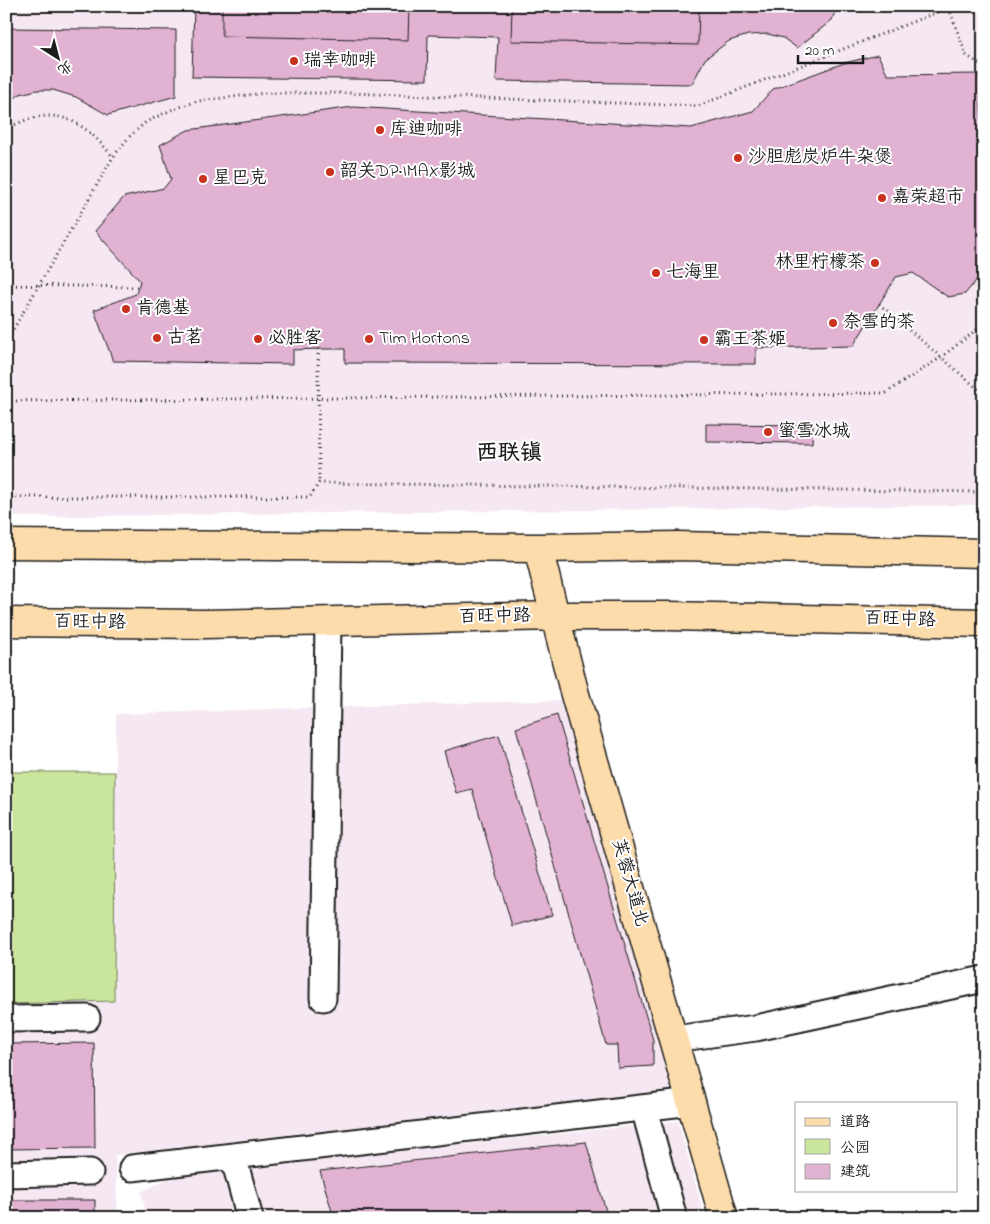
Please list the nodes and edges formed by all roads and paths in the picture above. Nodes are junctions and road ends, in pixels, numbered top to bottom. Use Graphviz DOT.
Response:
graph roads {
  1 [pos="953,6"];
  2 [pos="948,8"];
  3 [pos="984,67"];
  4 [pos="6,129"];
  5 [pos="113,157"];
  6 [pos="39,284"];
  7 [pos="6,285"];
  8 [pos="138,287"];
  9 [pos="879,304"];
  10 [pos="984,324"];
  11 [pos="6,342"];
  12 [pos="318,349"];
  13 [pos="940,358"];
  14 [pos="984,394"];
  15 [pos="319,398"];
  16 [pos="6,401"];
  17 [pos="319,483"];
  18 [pos="984,492"];
  19 [pos="6,497"];
  20 [pos="6,544"];
  21 [pos="538,548"];
  22 [pos="984,553"];
  23 [pos="556,616"];
  24 [pos="328,621"];
  25 [pos="6,622"];
  26 [pos="984,623"];
  27 [pos="984,979"];
  28 [pos="323,998"];
  29 [pos="87,1018"];
  30 [pos="6,1019"];
  31 [pos="674,1039"];
  32 [pos="692,1102"];
  33 [pos="644,1108"];
  34 [pos="233,1156"];
  35 [pos="132,1168"];
  36 [pos="90,1172"];
  37 [pos="6,1174"];
  38 [pos="250,1218"];
  39 [pos="674,1218"];
  40 [pos="724,1218"];
  1 -- 2 [label="path"];
  2 -- 3 [label="path"];
  2 -- 5 [label="path"];
  4 -- 5 [label="path"];
  5 -- 6 [label="path"];
  6 -- 7 [label="path"];
  6 -- 8 [label="path"];
  6 -- 11 [label="path"];
  9 -- 13 [label="path"];
  10 -- 13 [label="path"];
  12 -- 15 [label="path"];
  13 -- 14 [label="path"];
  13 -- 15 [label="path"];
  15 -- 16 [label="path"];
  15 -- 17 [label="path"];
  17 -- 18 [label="path"];
  17 -- 19 [label="path"];
  20 -- 21 [label="main road"];
  21 -- 22 [label="main road"];
  21 -- 23 [label="main road, 芙蓉大道北"];
  23 -- 24 [label="main road, 百旺中路"];
  23 -- 26 [label="main road, 百旺中路"];
  23 -- 31 [label="main road, 芙蓉大道北"];
  24 -- 25 [label="main road, 百旺中路"];
  24 -- 28 [label="street"];
  27 -- 31 [label="street"];
  29 -- 30 [label="street"];
  31 -- 32 [label="main road, 芙蓉大道北"];
  32 -- 33 [label="street"];
  32 -- 40 [label="main road, 芙蓉大道北"];
  33 -- 34 [label="street"];
  33 -- 39 [label="street"];
  34 -- 35 [label="street"];
  34 -- 38 [label="street"];
  36 -- 37 [label="street"];
}
